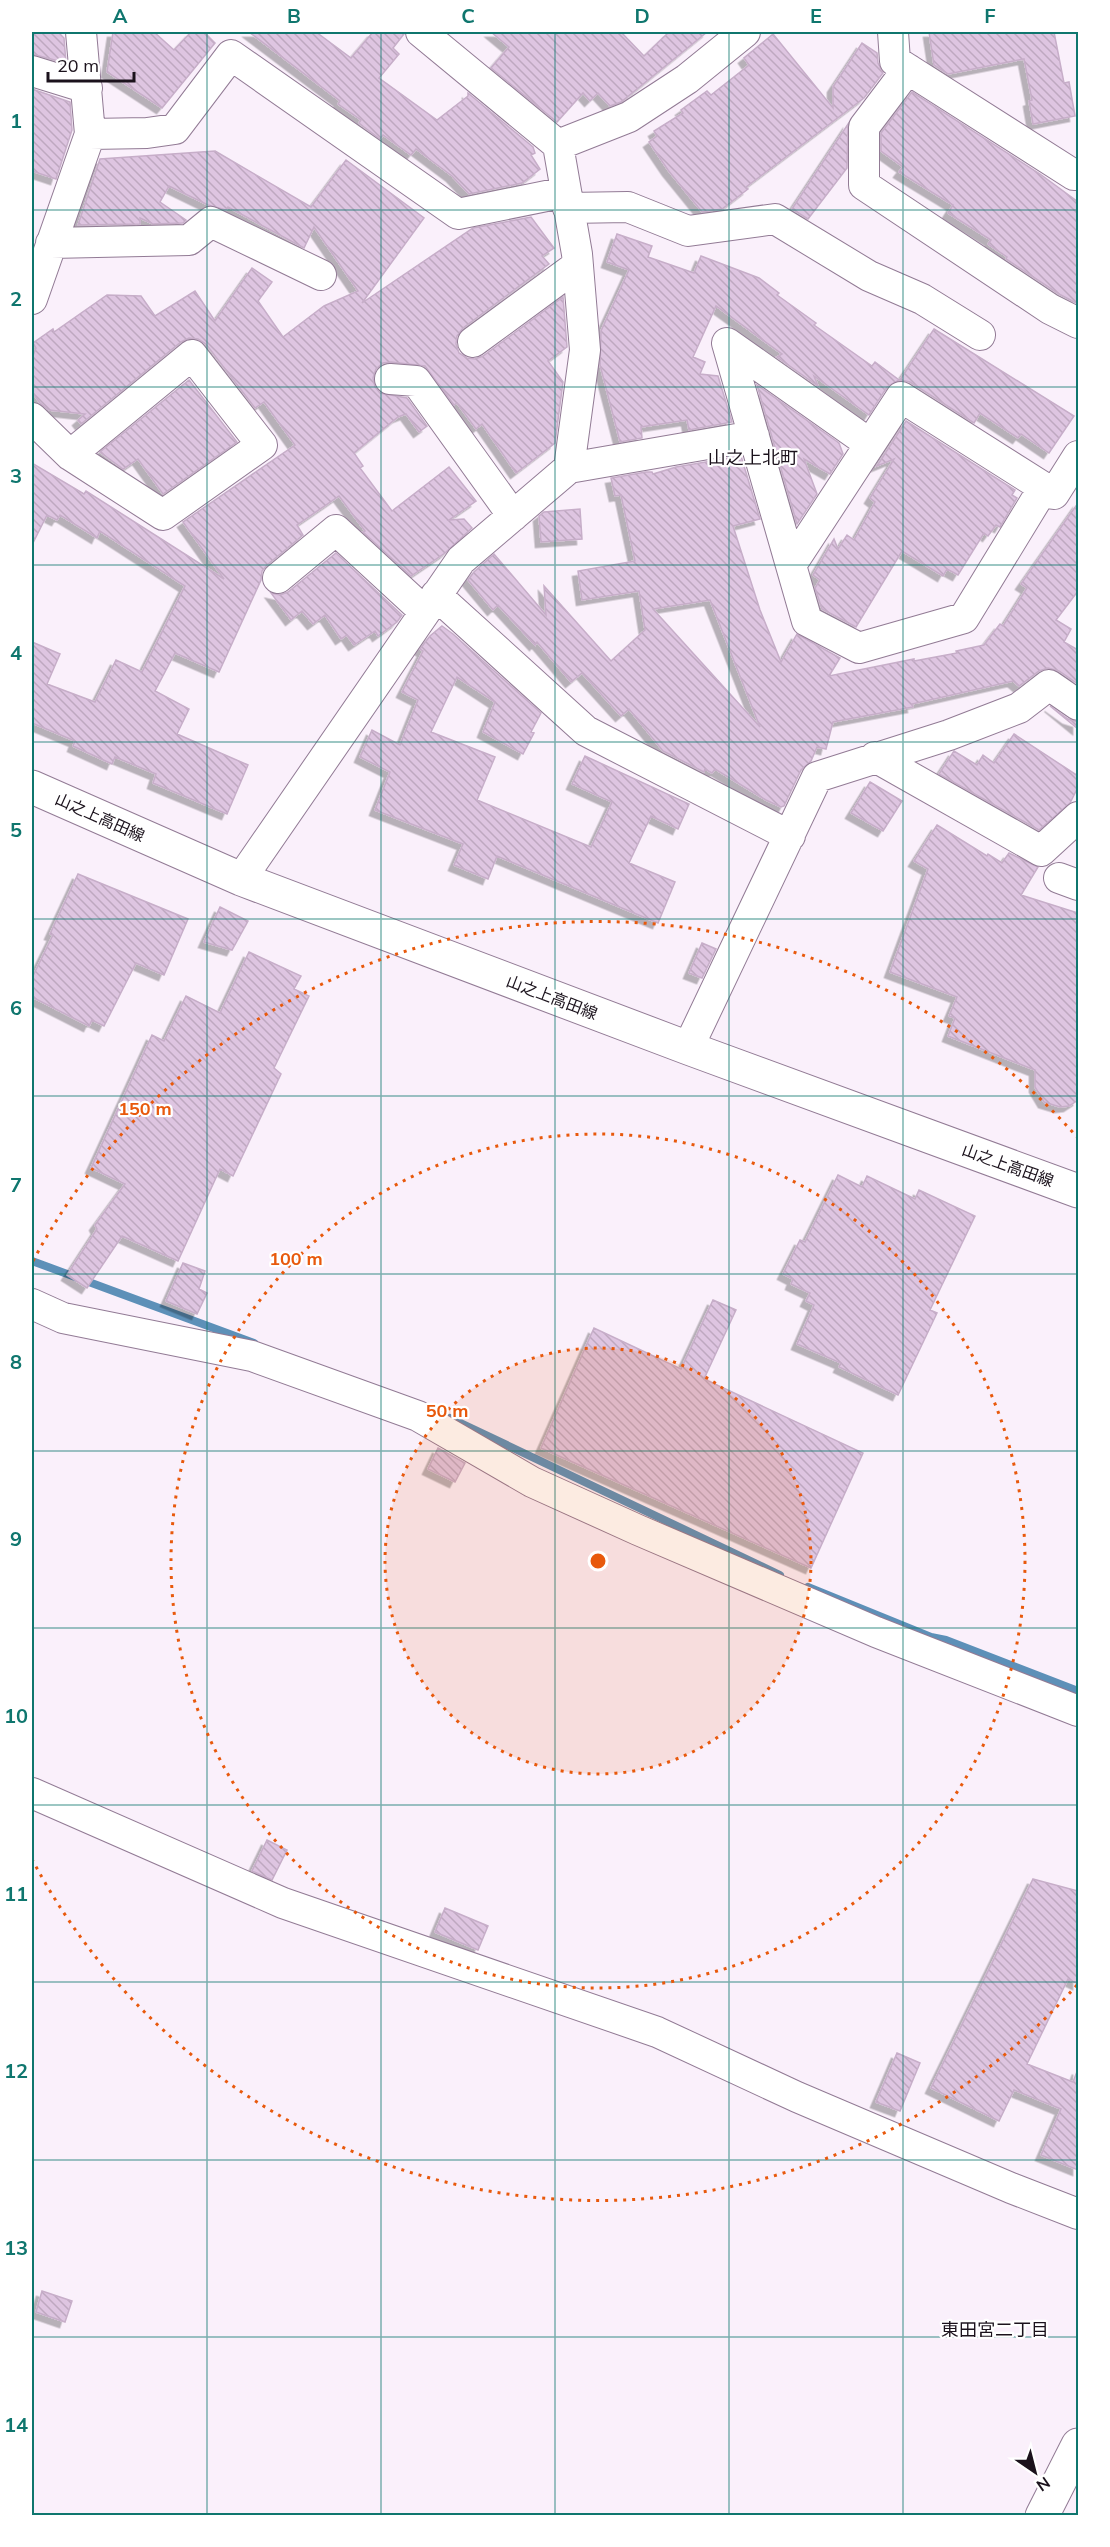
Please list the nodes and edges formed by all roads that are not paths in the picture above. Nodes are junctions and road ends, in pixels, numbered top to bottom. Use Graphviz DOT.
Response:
graph roads {
  1 [pos="81,32"];
  2 [pos="421,32"];
  3 [pos="745,32"];
  4 [pos="893,32"];
  5 [pos="453,42"];
  6 [pos="908,69"];
  7 [pos="32,71"];
  8 [pos="87,88"];
  9 [pos="90,134"];
  10 [pos="558,145"];
  11 [pos="1078,175"];
  12 [pos="567,200"];
  13 [pos="51,243"];
  14 [pos="578,265"];
  15 [pos="321,275"];
  16 [pos="32,299"];
  17 [pos="1078,323"];
  18 [pos="980,335"];
  19 [pos="473,342"];
  20 [pos="390,379"];
  21 [pos="32,418"];
  22 [pos="754,436"];
  23 [pos="870,444"];
  24 [pos="70,455"];
  25 [pos="1078,456"];
  26 [pos="569,468"];
  27 [pos="1044,487"];
  28 [pos="513,516"];
  29 [pos="791,565"];
  30 [pos="278,578"];
  31 [pos="431,604"];
  32 [pos="1078,705"];
  33 [pos="876,757"];
  34 [pos="32,787"];
  35 [pos="1078,817"];
  36 [pos="789,836"];
  37 [pos="241,879"];
  38 [pos="688,1048"];
  39 [pos="1078,1191"];
  40 [pos="32,1304"];
  41 [pos="1078,1711"];
  42 [pos="32,1793"];
  43 [pos="1078,2214"];
  44 [pos="1078,2445"];
  45 [pos="1042,2516"];
  1 -- 8 [label="street"];
  2 -- 5 [label="street"];
  3 -- 10 [label="street"];
  4 -- 6 [label="street"];
  5 -- 10 [label="street"];
  6 -- 11 [label="street"];
  6 -- 17 [label="street"];
  7 -- 8 [label="street"];
  8 -- 9 [label="street"];
  9 -- 12 [label="street"];
  9 -- 13 [label="street"];
  10 -- 12 [label="street"];
  12 -- 14 [label="street"];
  12 -- 18 [label="street"];
  13 -- 15 [label="street"];
  13 -- 16 [label="street"];
  14 -- 19 [label="street"];
  14 -- 26 [label="street"];
  20 -- 28 [label="street"];
  21 -- 24 [label="street"];
  22 -- 23 [label="street"];
  22 -- 26 [label="street"];
  22 -- 29 [label="street"];
  23 -- 27 [label="street"];
  23 -- 29 [label="street"];
  24 -- 24 [label="street"];
  25 -- 27 [label="street"];
  26 -- 28 [label="street"];
  27 -- 29 [label="street"];
  28 -- 31 [label="street"];
  30 -- 31 [label="street"];
  31 -- 36 [label="street"];
  31 -- 37 [label="street"];
  32 -- 33 [label="street"];
  33 -- 35 [label="street"];
  33 -- 36 [label="street"];
  34 -- 37 [label="main road, 山之上高田線"];
  36 -- 38 [label="street"];
  37 -- 38 [label="main road, 山之上高田線"];
  38 -- 39 [label="main road, 山之上高田線"];
  40 -- 41 [label="street"];
  42 -- 43 [label="street"];
  44 -- 45 [label="main road"];
}
